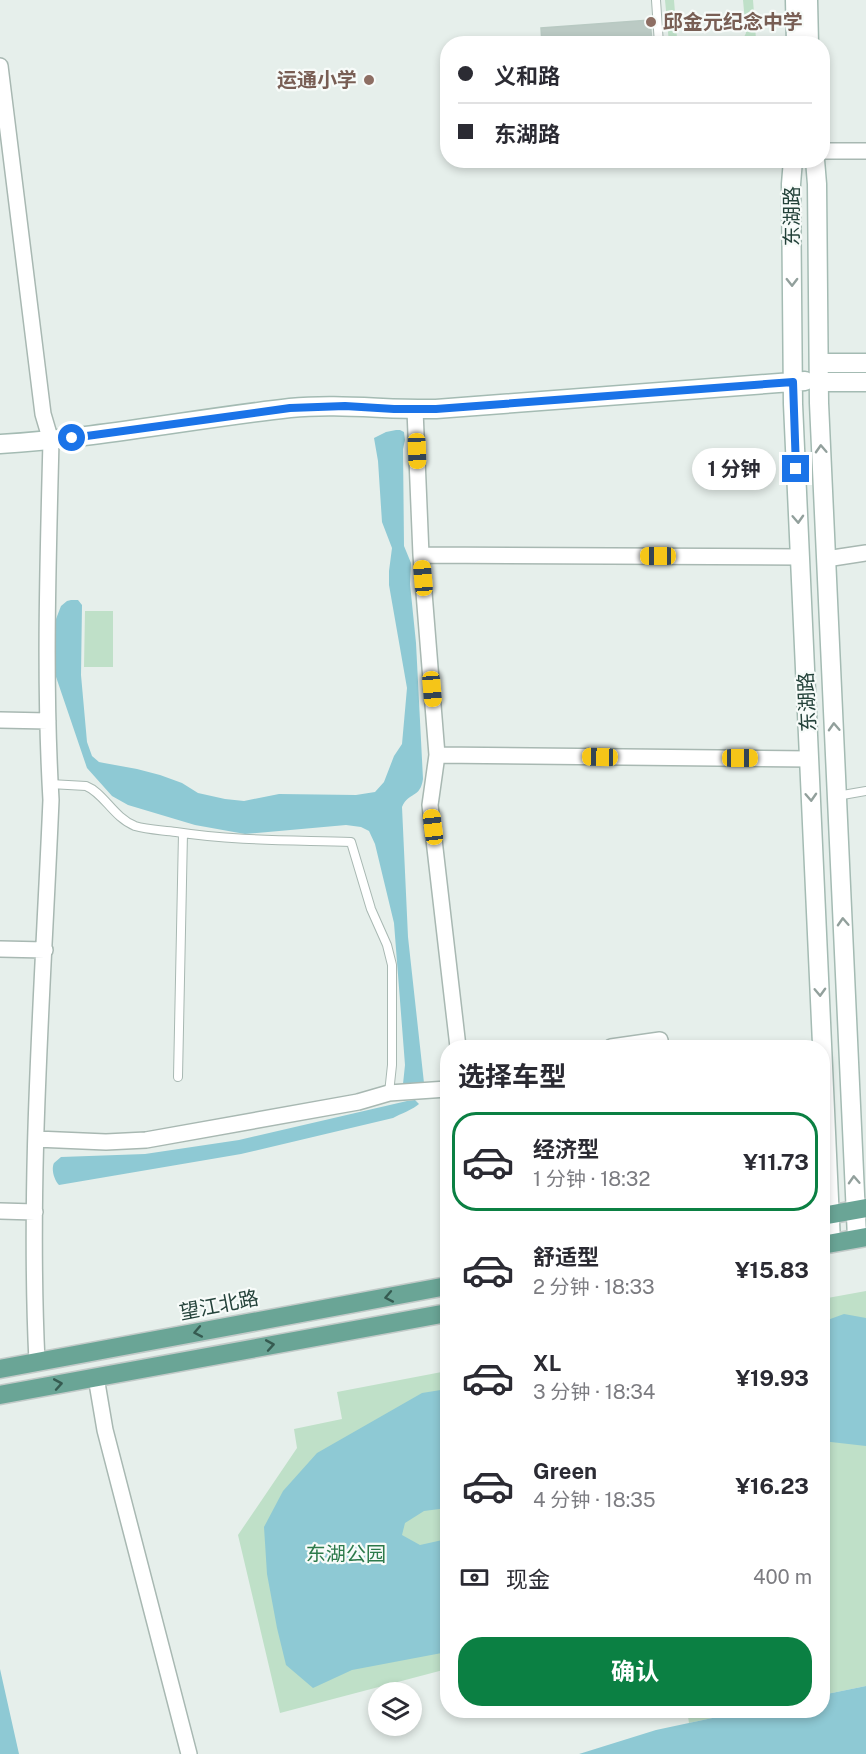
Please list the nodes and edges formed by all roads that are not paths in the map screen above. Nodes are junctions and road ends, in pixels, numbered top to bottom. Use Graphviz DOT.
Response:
graph roads {
  1 [pos="656,0"];
  2 [pos="795,0"];
  3 [pos="808,0"];
  4 [pos="658,36"];
  5 [pos="796,36"];
  6 [pos="809,36"];
  7 [pos="0,66"];
  8 [pos="830,151"];
  9 [pos="866,151"];
  10 [pos="792,168"];
  11 [pos="816,168"];
  12 [pos="866,363"];
  13 [pos="819,375"];
  14 [pos="793,382"];
  15 [pos="866,382"];
  16 [pos="415,410"];
  17 [pos="51,441"];
  18 [pos="0,444"];
  19 [pos="866,554"];
  20 [pos="421,555"];
  21 [pos="800,557"];
  22 [pos="826,559"];
  23 [pos="0,720"];
  24 [pos="48,721"];
  25 [pos="437,755"];
  26 [pos="810,759"];
  27 [pos="50,784"];
  28 [pos="866,791"];
  29 [pos="837,796"];
  30 [pos="183,833"];
  31 [pos="0,948"];
  32 [pos="45,950"];
  33 [pos="457,1040"];
  34 [pos="820,1040"];
  35 [pos="178,1077"];
  36 [pos="440,1089"];
  37 [pos="389,1093"];
  38 [pos="36,1139"];
  39 [pos="861,1209"];
  40 [pos="0,1211"];
  41 [pos="35,1212"];
  42 [pos="830,1214"];
  43 [pos="861,1237"];
  44 [pos="830,1243"];
  45 [pos="440,1287"];
  46 [pos="440,1314"];
  47 [pos="37,1362"];
  48 [pos="0,1369"];
  49 [pos="96,1377"];
  50 [pos="0,1395"];
  51 [pos="189,1754"];
  1 -- 4 [label="lane"];
  2 -- 5 [label="main road"];
  3 -- 6 [label="main road"];
  7 -- 17 [label="street"];
  8 -- 9 [label="street"];
  10 -- 14 [label="main road, 东湖路, one-way"];
  11 -- 13 [label="main road, 东湖路"];
  12 -- 13 [label="main road"];
  13 -- 14 [label="main road"];
  13 -- 15 [label="main road"];
  22 -- 13 [label="main road, 东湖路, one-way"];
  14 -- 16 [label="main road"];
  14 -- 21 [label="main road, 东湖路, one-way"];
  16 -- 17 [label="main road"];
  16 -- 20 [label="street"];
  17 -- 18 [label="main road"];
  17 -- 24 [label="street"];
  19 -- 22 [label="street"];
  20 -- 21 [label="street"];
  20 -- 25 [label="street"];
  21 -- 26 [label="main road, 东湖路"];
  29 -- 22 [label="main road, 东湖路, one-way"];
  23 -- 24 [label="street"];
  24 -- 27 [label="street"];
  25 -- 26 [label="street"];
  25 -- 33 [label="street"];
  26 -- 34 [label="main road, 东湖路, one-way"];
  27 -- 30 [label="lane"];
  27 -- 32 [label="street"];
  28 -- 29 [label="lane"];
  39 -- 29 [label="main road, 东湖路, one-way"];
  30 -- 35 [label="lane"];
  30 -- 37 [label="lane"];
  31 -- 32 [label="street"];
  32 -- 38 [label="street"];
  36 -- 37 [label="street"];
  37 -- 38 [label="street"];
  38 -- 41 [label="street"];
  39 -- 42 [label="main road"];
  39 -- 43 [label="main road, 东湖路"];
  40 -- 41 [label="street"];
  41 -- 47 [label="street"];
  43 -- 44 [label="main road"];
  45 -- 47 [label="main road, 望江北路, one-way"];
  49 -- 46 [label="main road, one-way"];
  47 -- 48 [label="main road, 望江北路"];
  50 -- 49 [label="main road, one-way"];
  49 -- 51 [label="street"];
}
